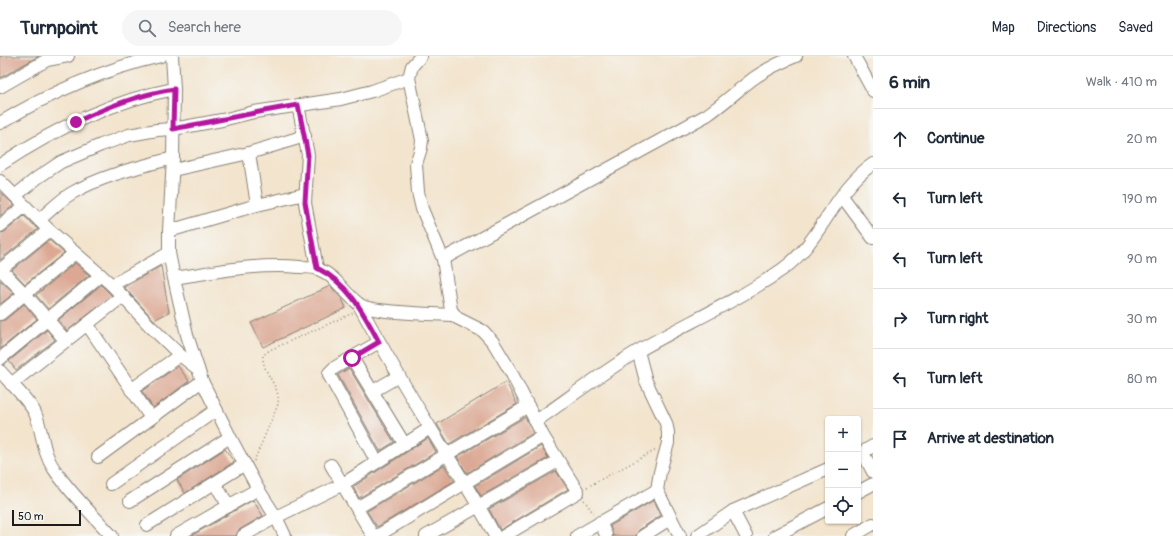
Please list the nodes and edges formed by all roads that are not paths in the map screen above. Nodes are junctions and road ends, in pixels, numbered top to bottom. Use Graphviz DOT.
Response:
graph roads {
  1 [pos="68,56"];
  2 [pos="161,56"];
  3 [pos="172,56"];
  4 [pos="421,56"];
  5 [pos="796,56"];
  6 [pos="854,56"];
  7 [pos="46,58"];
  8 [pos="869,71"];
  9 [pos="409,78"];
  10 [pos="0,87"];
  11 [pos="174,89"];
  12 [pos="873,91"];
  13 [pos="298,105"];
  14 [pos="0,123"];
  15 [pos="173,129"];
  16 [pos="305,136"];
  17 [pos="249,153"];
  18 [pos="173,164"];
  19 [pos="873,164"];
  20 [pos="0,165"];
  21 [pos="0,181"];
  22 [pos="305,194"];
  23 [pos="15,196"];
  24 [pos="842,196"];
  25 [pos="257,205"];
  26 [pos="25,206"];
  27 [pos="39,220"];
  28 [pos="0,226"];
  29 [pos="49,230"];
  30 [pos="169,231"];
  31 [pos="873,238"];
  32 [pos="75,253"];
  33 [pos="169,253"];
  34 [pos="443,259"];
  35 [pos="317,268"];
  36 [pos="0,269"];
  37 [pos="101,276"];
  38 [pos="174,278"];
  39 [pos="112,285"];
  40 [pos="25,294"];
  41 [pos="123,296"];
  42 [pos="360,307"];
  43 [pos="0,314"];
  44 [pos="454,315"];
  45 [pos="48,319"];
  46 [pos="87,324"];
  47 [pos="66,341"];
  48 [pos="379,342"];
  49 [pos="638,351"];
  50 [pos="180,355"];
  51 [pos="352,358"];
  52 [pos="0,360"];
  53 [pos="198,369"];
  54 [pos="399,376"];
  55 [pos="4,380"];
  56 [pos="202,381"];
  57 [pos="131,390"];
  58 [pos="374,391"];
  59 [pos="528,406"];
  60 [pos="216,410"];
  61 [pos="151,418"];
  62 [pos="536,421"];
  63 [pos="430,428"];
  64 [pos="544,436"];
  65 [pos="230,437"];
  66 [pos="405,445"];
  67 [pos="873,446"];
  68 [pos="861,453"];
  69 [pos="447,454"];
  70 [pos="861,455"];
  71 [pos="98,457"];
  72 [pos="558,461"];
  73 [pos="377,462"];
  74 [pos="331,465"];
  75 [pos="248,468"];
  76 [pos="825,470"];
  77 [pos="873,472"];
  78 [pos="465,483"];
  79 [pos="111,484"];
  80 [pos="215,484"];
  81 [pos="343,484"];
  82 [pos="873,484"];
  83 [pos="258,489"];
  84 [pos="657,490"];
  85 [pos="861,490"];
  86 [pos="130,501"];
  87 [pos="229,506"];
  88 [pos="480,506"];
  89 [pos="357,508"];
  90 [pos="825,510"];
  91 [pos="733,511"];
  92 [pos="276,517"];
  93 [pos="671,518"];
  94 [pos="600,522"];
  95 [pos="873,524"];
  96 [pos="148,525"];
  97 [pos="606,535"];
  98 [pos="112,536"];
  99 [pos="176,536"];
  100 [pos="243,536"];
  101 [pos="285,536"];
  102 [pos="373,536"];
  103 [pos="377,536"];
  104 [pos="426,536"];
  105 [pos="495,536"];
  106 [pos="504,536"];
  107 [pos="577,536"];
  108 [pos="643,536"];
  109 [pos="680,536"];
  110 [pos="697,536"];
  111 [pos="746,536"];
  112 [pos="775,536"];
  113 [pos="853,536"];
  1 -- 7 [label="street"];
  2 -- 14 [label="street"];
  3 -- 11 [label="street"];
  4 -- 9 [label="street"];
  5 -- 34 [label="street"];
  6 -- 8 [label="street"];
  7 -- 10 [label="street"];
  8 -- 12 [label="street"];
  9 -- 13 [label="street"];
  9 -- 34 [label="street"];
  11 -- 15 [label="street"];
  11 -- 20 [label="street"];
  13 -- 15 [label="street"];
  13 -- 16 [label="street"];
  15 -- 18 [label="street"];
  15 -- 23 [label="street"];
  16 -- 17 [label="street"];
  16 -- 22 [label="street"];
  17 -- 18 [label="street"];
  17 -- 25 [label="street"];
  18 -- 27 [label="street"];
  18 -- 30 [label="street"];
  19 -- 24 [label="street"];
  21 -- 23 [label="street"];
  22 -- 25 [label="street"];
  22 -- 35 [label="street"];
  23 -- 26 [label="street"];
  24 -- 31 [label="street"];
  24 -- 49 [label="street"];
  25 -- 30 [label="street"];
  26 -- 27 [label="street"];
  26 -- 28 [label="street"];
  27 -- 29 [label="street"];
  29 -- 32 [label="street"];
  29 -- 36 [label="street"];
  30 -- 33 [label="street"];
  32 -- 37 [label="street"];
  32 -- 40 [label="street"];
  33 -- 38 [label="street"];
  33 -- 39 [label="street"];
  34 -- 44 [label="street"];
  35 -- 38 [label="street"];
  35 -- 42 [label="street"];
  36 -- 40 [label="street"];
  37 -- 39 [label="street"];
  37 -- 45 [label="street"];
  38 -- 53 [label="street"];
  39 -- 41 [label="street"];
  40 -- 43 [label="street"];
  40 -- 45 [label="street"];
  41 -- 46 [label="street"];
  41 -- 50 [label="street"];
  42 -- 44 [label="street"];
  42 -- 48 [label="street"];
  44 -- 59 [label="street"];
  45 -- 47 [label="street"];
  45 -- 52 [label="street"];
  46 -- 47 [label="street"];
  46 -- 57 [label="street"];
  47 -- 55 [label="street"];
  48 -- 51 [label="street"];
  48 -- 54 [label="street"];
  49 -- 62 [label="street"];
  49 -- 84 [label="street"];
  50 -- 53 [label="street"];
  50 -- 57 [label="street"];
  51 -- 58 [label="street"];
  51 -- 73 [label="street"];
  53 -- 56 [label="street"];
  54 -- 58 [label="street"];
  54 -- 63 [label="street"];
  55 -- 98 [label="street"];
  56 -- 60 [label="street"];
  56 -- 61 [label="street"];
  57 -- 61 [label="street"];
  58 -- 66 [label="street"];
  59 -- 62 [label="street"];
  59 -- 69 [label="street"];
  60 -- 65 [label="street"];
  60 -- 79 [label="street"];
  61 -- 71 [label="street"];
  62 -- 64 [label="street"];
  63 -- 66 [label="street"];
  63 -- 69 [label="street"];
  64 -- 72 [label="street"];
  64 -- 78 [label="street"];
  65 -- 75 [label="street"];
  65 -- 86 [label="street"];
  66 -- 73 [label="street"];
  67 -- 68 [label="street"];
  69 -- 78 [label="street"];
  69 -- 89 [label="street"];
  70 -- 77 [label="street"];
  72 -- 88 [label="street"];
  72 -- 106 [label="street"];
  73 -- 81 [label="street"];
  74 -- 81 [label="street"];
  75 -- 80 [label="street"];
  75 -- 83 [label="street"];
  76 -- 91 [label="street"];
  78 -- 88 [label="street"];
  78 -- 103 [label="street"];
  80 -- 87 [label="street"];
  80 -- 96 [label="street"];
  81 -- 89 [label="street"];
  81 -- 92 [label="street"];
  82 -- 85 [label="street"];
  83 -- 87 [label="street"];
  83 -- 92 [label="street"];
  84 -- 93 [label="street"];
  84 -- 94 [label="street"];
  87 -- 99 [label="street"];
  88 -- 104 [label="street"];
  88 -- 105 [label="street"];
  89 -- 102 [label="street"];
  90 -- 112 [label="street"];
  91 -- 110 [label="street"];
  91 -- 111 [label="street"];
  92 -- 100 [label="street"];
  92 -- 101 [label="street"];
  93 -- 108 [label="street"];
  93 -- 109 [label="street"];
  94 -- 97 [label="street"];
  94 -- 107 [label="street"];
  95 -- 113 [label="street"];
}
